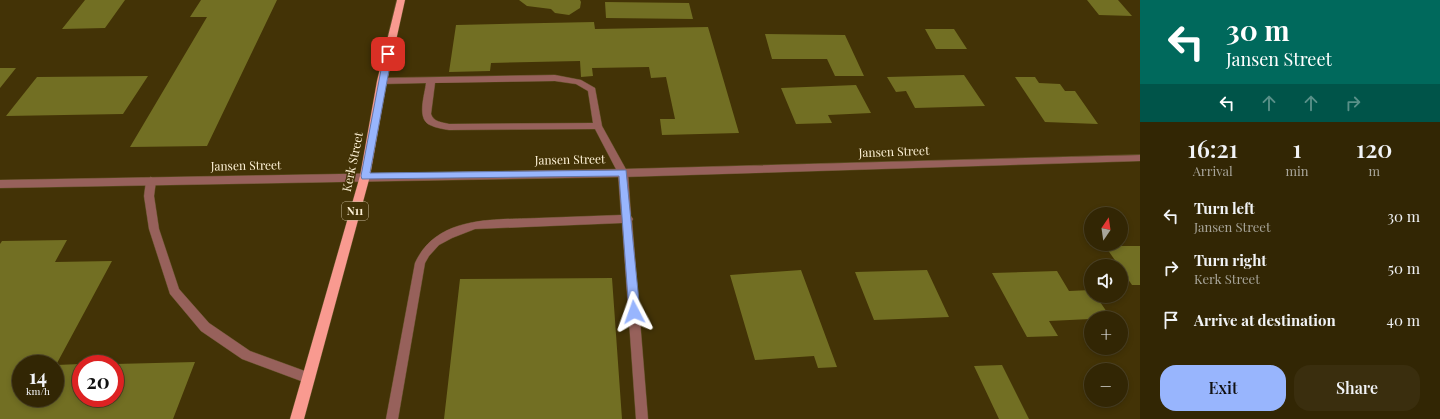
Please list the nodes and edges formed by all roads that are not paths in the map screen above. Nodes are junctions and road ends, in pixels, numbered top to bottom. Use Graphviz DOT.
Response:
graph roads {
  1 [pos="401,0"];
  2 [pos="431,80"];
  3 [pos="382,81"];
  4 [pos="598,126"];
  5 [pos="1140,158"];
  6 [pos="623,172"];
  7 [pos="365,176"];
  8 [pos="152,181"];
  9 [pos="0,184"];
  10 [pos="628,219"];
  11 [pos="309,378"];
  12 [pos="297,419"];
  13 [pos="392,419"];
  14 [pos="642,419"];
  1 -- 3 [label="highway, Kerk Street / N11"];
  2 -- 3 [label="street"];
  2 -- 4 [label="street"];
  2 -- 4 [label="street"];
  3 -- 7 [label="highway, Kerk Street / N11"];
  4 -- 6 [label="street"];
  5 -- 6 [label="street, Jansen Street"];
  6 -- 7 [label="street, Jansen Street"];
  6 -- 10 [label="street"];
  7 -- 8 [label="street, Jansen Street"];
  7 -- 11 [label="highway, Kerk Street / N11"];
  8 -- 9 [label="street, Jansen Street"];
  8 -- 11 [label="street"];
  10 -- 13 [label="street"];
  10 -- 14 [label="street"];
  11 -- 12 [label="highway, Kerk Street / N11"];
}
